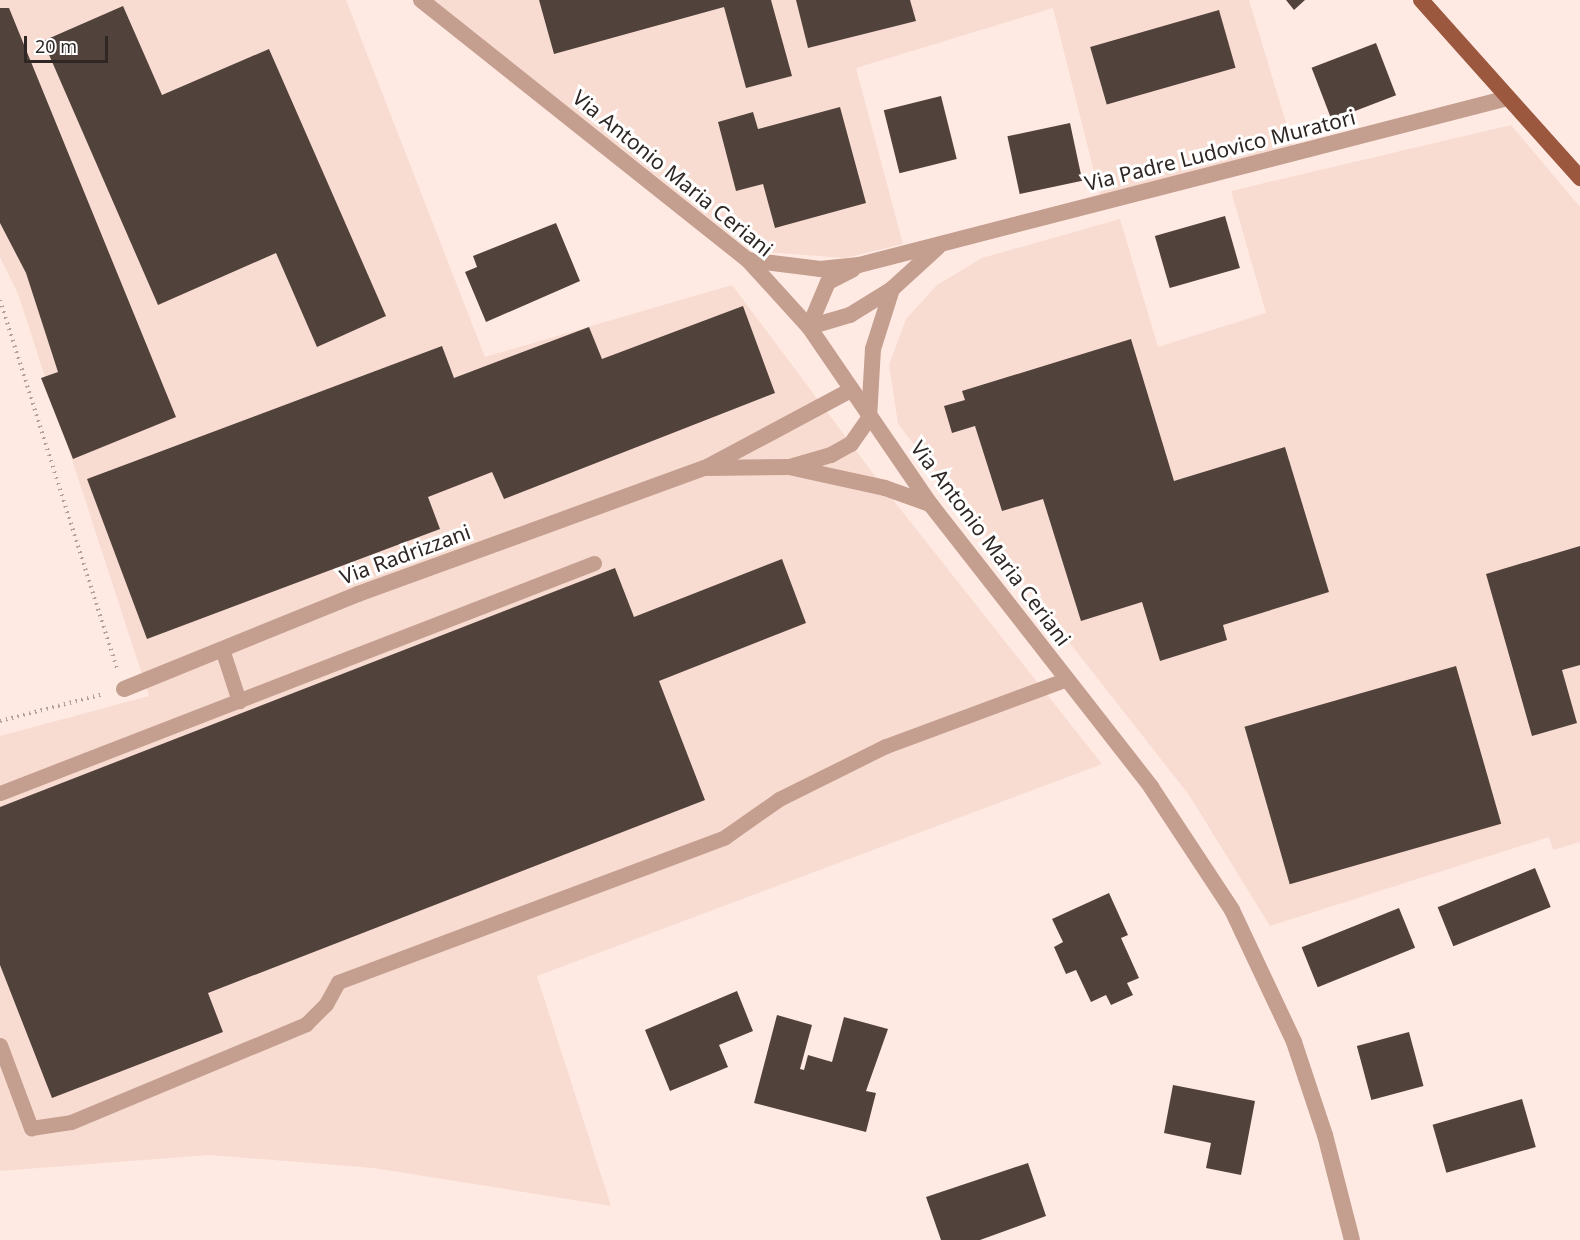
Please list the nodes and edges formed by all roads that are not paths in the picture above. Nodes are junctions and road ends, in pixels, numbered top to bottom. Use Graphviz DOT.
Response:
graph roads {
  1 [pos="421,0"];
  2 [pos="1421,0"];
  3 [pos="1508,98"];
  4 [pos="1580,178"];
  5 [pos="942,244"];
  6 [pos="748,260"];
  7 [pos="859,265"];
  8 [pos="892,289"];
  9 [pos="809,327"];
  10 [pos="851,390"];
  11 [pos="869,418"];
  12 [pos="789,467"];
  13 [pos="705,468"];
  14 [pos="931,505"];
  15 [pos="594,563"];
  16 [pos="222,650"];
  17 [pos="1067,679"];
  18 [pos="124,689"];
  19 [pos="239,701"];
  20 [pos="0,793"];
  21 [pos="0,1045"];
  22 [pos="1352,1240"];
  1 -- 6 [label="street, Via Antonio Maria Ceriani"];
  2 -- 3 [label="main road"];
  3 -- 4 [label="main road"];
  3 -- 5 [label="street, Via Padre Ludovico Muratori"];
  5 -- 7 [label="street, Via Padre Ludovico Muratori"];
  5 -- 8 [label="street, Via Padre Ludovico Muratori"];
  6 -- 7 [label="street, Via Padre Ludovico Muratori"];
  6 -- 9 [label="street, Via Antonio Maria Ceriani"];
  7 -- 9 [label="street, Via Padre Ludovico Muratori"];
  8 -- 9 [label="street, Via Padre Ludovico Muratori"];
  8 -- 11 [label="street"];
  9 -- 10 [label="street, Via Antonio Maria Ceriani"];
  10 -- 11 [label="street, Via Antonio Maria Ceriani"];
  10 -- 13 [label="street, Via Radrizzani"];
  11 -- 12 [label="street, Via Radrizzani"];
  11 -- 14 [label="street, Via Antonio Maria Ceriani"];
  12 -- 13 [label="street, Via Radrizzani"];
  12 -- 14 [label="street, Via Radrizzani"];
  13 -- 16 [label="street, Via Radrizzani"];
  14 -- 17 [label="street, Via Antonio Maria Ceriani"];
  15 -- 19 [label="lane"];
  16 -- 18 [label="street, Via Radrizzani"];
  16 -- 19 [label="lane"];
  17 -- 21 [label="lane"];
  17 -- 22 [label="street, Via Antonio Maria Ceriani"];
  19 -- 20 [label="lane"];
}
